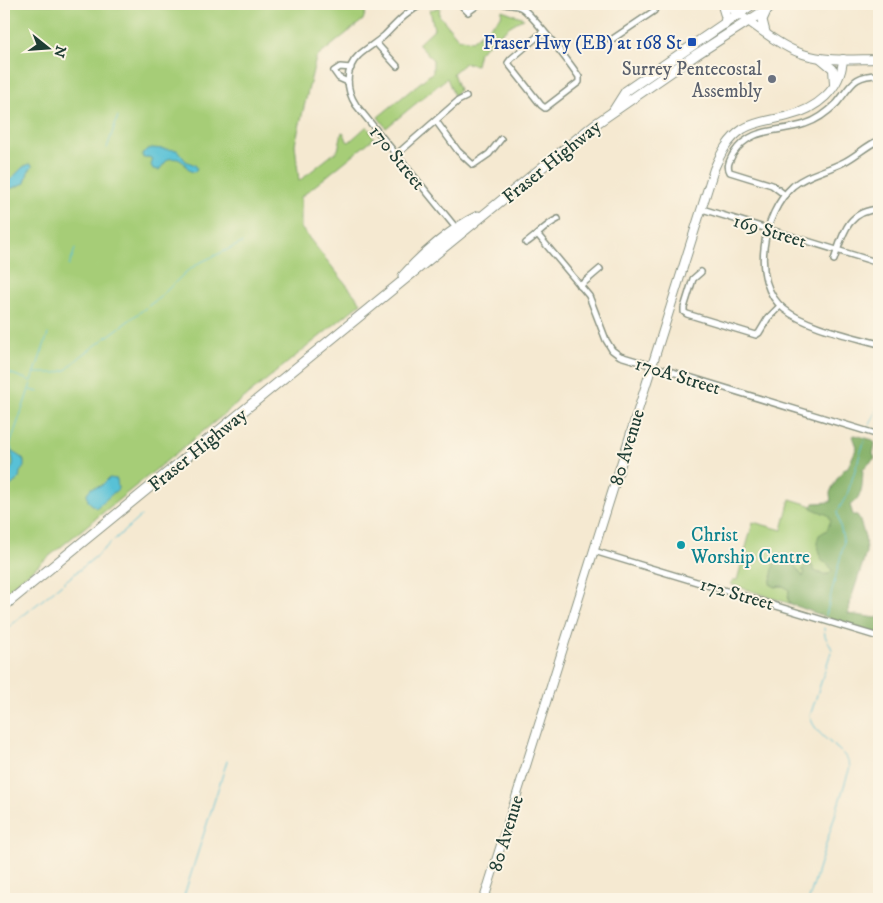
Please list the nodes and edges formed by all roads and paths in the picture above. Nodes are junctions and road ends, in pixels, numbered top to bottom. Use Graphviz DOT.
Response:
graph roads {
  1 [pos="423,4"];
  2 [pos="460,4"];
  3 [pos="478,4"];
  4 [pos="505,4"];
  5 [pos="657,4"];
  6 [pos="724,4"];
  7 [pos="754,4"];
  8 [pos="522,6"];
  9 [pos="771,6"];
  10 [pos="740,14"];
  11 [pos="749,20"];
  12 [pos="724,24"];
  13 [pos="544,31"];
  14 [pos="765,32"];
  15 [pos="611,40"];
  16 [pos="376,43"];
  17 [pos="819,58"];
  18 [pos="843,59"];
  19 [pos="879,59"];
  20 [pos="397,66"];
  21 [pos="351,68"];
  22 [pos="879,74"];
  23 [pos="348,82"];
  24 [pos="833,87"];
  25 [pos="466,97"];
  26 [pos="612,112"];
  27 [pos="436,121"];
  28 [pos="501,139"];
  29 [pos="879,140"];
  30 [pos="396,155"];
  31 [pos="785,195"];
  32 [pos="702,209"];
  33 [pos="879,210"];
  34 [pos="490,211"];
  35 [pos="558,219"];
  36 [pos="456,228"];
  37 [pos="768,229"];
  38 [pos="538,234"];
  39 [pos="438,244"];
  40 [pos="526,244"];
  41 [pos="838,251"];
  42 [pos="834,260"];
  43 [pos="879,263"];
  44 [pos="424,265"];
  45 [pos="600,269"];
  46 [pos="701,272"];
  47 [pos="580,286"];
  48 [pos="390,292"];
  49 [pos="780,306"];
  50 [pos="879,344"];
  51 [pos="652,367"];
  52 [pos="879,435"];
  53 [pos="594,551"];
  54 [pos="4,606"];
  55 [pos="879,637"];
  56 [pos="484,899"];
  1 -- 16 [label="street"];
  2 -- 3 [label="street"];
  4 -- 8 [label="street"];
  5 -- 15 [label="street"];
  6 -- 10 [label="main road"];
  6 -- 12 [label="main road"];
  7 -- 10 [label="main road, Fraser Highway"];
  8 -- 13 [label="street"];
  9 -- 11 [label="main road, Fraser Highway"];
  9 -- 14 [label="main road"];
  10 -- 11 [label="main road"];
  10 -- 12 [label="main road, Fraser Highway"];
  11 -- 14 [label="main road"];
  11 -- 26 [label="main road, Fraser Highway"];
  12 -- 26 [label="main road, Fraser Highway"];
  13 -- 13 [label="street"];
  14 -- 17 [label="main road"];
  16 -- 20 [label="street"];
  16 -- 21 [label="street"];
  17 -- 18 [label="main road"];
  17 -- 24 [label="main road"];
  18 -- 19 [label="main road"];
  18 -- 24 [label="main road, 80 Avenue"];
  21 -- 23 [label="street"];
  21 -- 23 [label="street, 170 Street"];
  22 -- 31 [label="street"];
  23 -- 30 [label="street, 170 Street"];
  24 -- 32 [label="main road, 80 Avenue"];
  25 -- 27 [label="street"];
  26 -- 34 [label="main road, Fraser Highway"];
  27 -- 28 [label="street"];
  27 -- 30 [label="street"];
  29 -- 31 [label="street"];
  30 -- 36 [label="street, 170 Street"];
  31 -- 37 [label="street"];
  32 -- 37 [label="street, 169 Street"];
  32 -- 51 [label="main road, 80 Avenue"];
  33 -- 41 [label="street"];
  34 -- 36 [label="main road, Fraser Highway"];
  34 -- 44 [label="main road, Fraser Highway"];
  35 -- 38 [label="street"];
  36 -- 39 [label="main road, Fraser Highway"];
  37 -- 41 [label="street, 169 Street"];
  37 -- 49 [label="street"];
  38 -- 40 [label="street"];
  38 -- 47 [label="street, 170A Street"];
  39 -- 44 [label="main road"];
  39 -- 48 [label="main road, Fraser Highway"];
  41 -- 42 [label="street"];
  41 -- 43 [label="street, 169 Street"];
  44 -- 48 [label="main road, Fraser Highway"];
  45 -- 47 [label="street"];
  46 -- 49 [label="street"];
  47 -- 51 [label="street, 170A Street"];
  48 -- 54 [label="main road, Fraser Highway"];
  49 -- 50 [label="street"];
  51 -- 52 [label="street, 170A Street"];
  51 -- 53 [label="main road, 80 Avenue"];
  53 -- 55 [label="street, 172 Street"];
  53 -- 56 [label="main road, 80 Avenue"];
}
